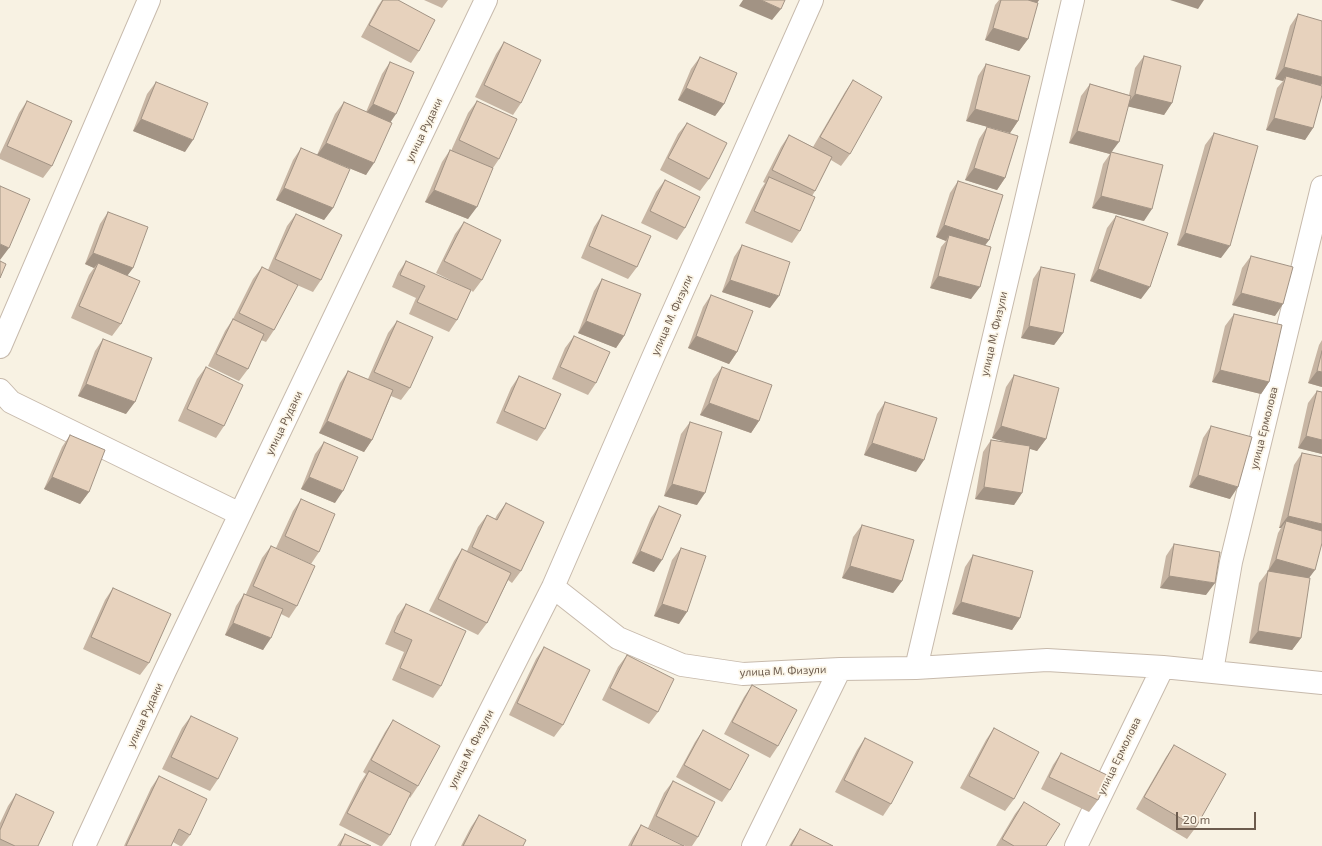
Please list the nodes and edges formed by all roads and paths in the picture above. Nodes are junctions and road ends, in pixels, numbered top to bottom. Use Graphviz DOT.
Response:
graph roads {
  1 [pos="149,0"];
  2 [pos="486,0"];
  3 [pos="812,0"];
  4 [pos="1073,0"];
  5 [pos="1322,187"];
  6 [pos="0,348"];
  7 [pos="0,390"];
  8 [pos="240,514"];
  9 [pos="553,587"];
  10 [pos="1163,667"];
  11 [pos="916,668"];
  12 [pos="840,669"];
  13 [pos="1212,671"];
  14 [pos="1322,683"];
  15 [pos="84,846"];
  16 [pos="422,846"];
  17 [pos="753,846"];
  18 [pos="1076,846"];
  1 -- 6 [label="street"];
  2 -- 8 [label="street, улица Рудаки"];
  3 -- 9 [label="street, улица М. Физули"];
  4 -- 11 [label="street, улица М. Физули"];
  5 -- 13 [label="street, улица Ермолова"];
  7 -- 8 [label="street"];
  8 -- 15 [label="street, улица Рудаки"];
  9 -- 12 [label="street, улица М. Физули"];
  9 -- 16 [label="street, улица М. Физули"];
  10 -- 11 [label="street"];
  10 -- 13 [label="street"];
  10 -- 18 [label="street, улица Ермолова"];
  11 -- 12 [label="street"];
  12 -- 17 [label="street, улица М. Физули"];
  13 -- 14 [label="street"];
}
